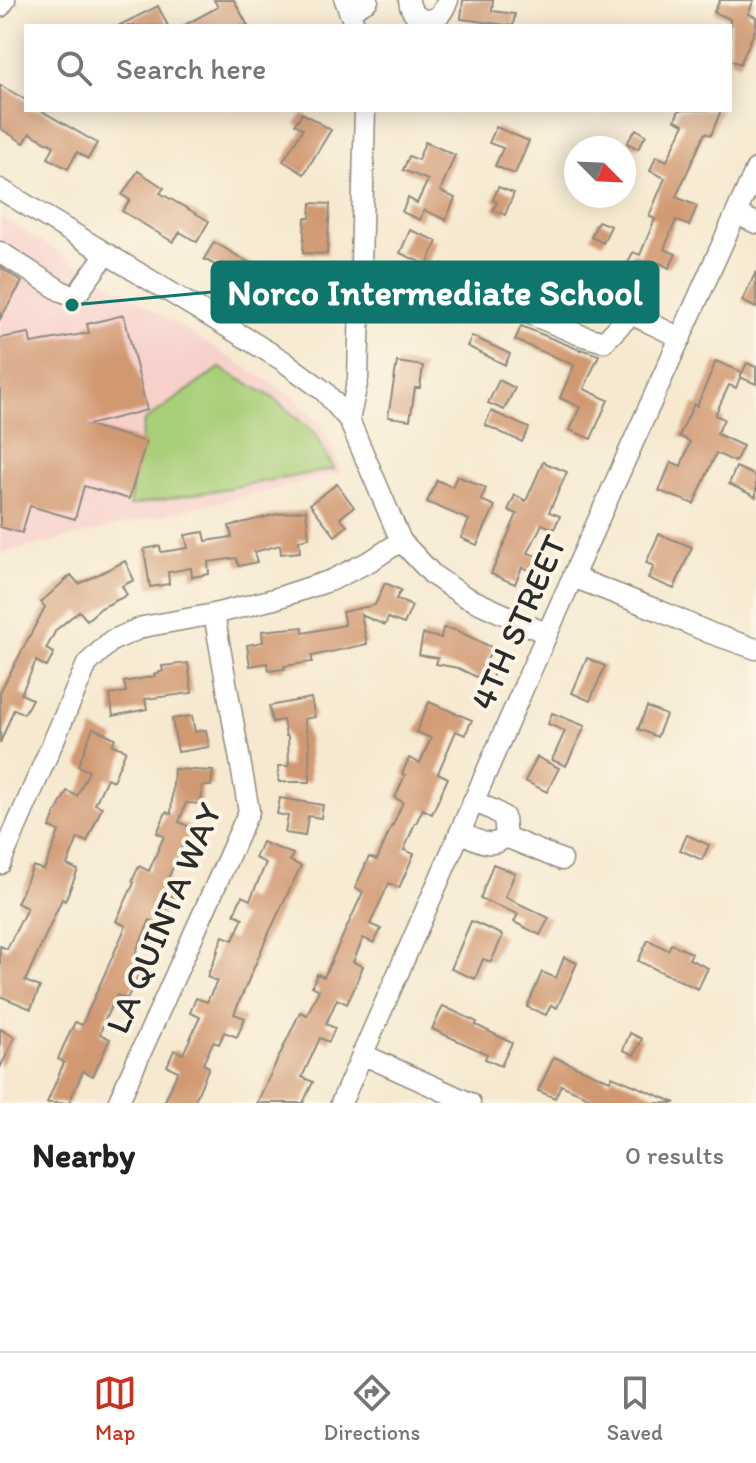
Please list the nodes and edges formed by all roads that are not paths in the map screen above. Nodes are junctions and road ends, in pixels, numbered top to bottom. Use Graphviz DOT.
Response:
graph roads {
  1 [pos="5,0"];
  2 [pos="368,0"];
  3 [pos="409,0"];
  4 [pos="448,0"];
  5 [pos="0,7"];
  6 [pos="349,12"];
  7 [pos="365,112"];
  8 [pos="756,169"];
  9 [pos="0,189"];
  10 [pos="737,214"];
  11 [pos="756,223"];
  12 [pos="0,252"];
  13 [pos="106,254"];
  14 [pos="523,311"];
  15 [pos="681,338"];
  16 [pos="349,420"];
  17 [pos="401,541"];
  18 [pos="573,577"];
  19 [pos="214,614"];
  20 [pos="547,634"];
  21 [pos="756,649"];
  22 [pos="473,801"];
  23 [pos="460,832"];
  24 [pos="506,837"];
  25 [pos="562,860"];
  26 [pos="0,864"];
  27 [pos="362,1054"];
  28 [pos="118,1103"];
  29 [pos="341,1103"];
  30 [pos="470,1103"];
  1 -- 5 [label="street"];
  2 -- 6 [label="street"];
  3 -- 4 [label="street"];
  7 -- 16 [label="street"];
  8 -- 10 [label="street, 4TH STREET"];
  9 -- 13 [label="street"];
  10 -- 11 [label="street"];
  10 -- 15 [label="street, 4TH STREET"];
  12 -- 13 [label="street"];
  13 -- 16 [label="street"];
  14 -- 15 [label="street"];
  15 -- 18 [label="street, 4TH STREET"];
  16 -- 17 [label="street"];
  17 -- 19 [label="street"];
  17 -- 20 [label="street"];
  18 -- 20 [label="street, 4TH STREET"];
  18 -- 21 [label="street"];
  19 -- 26 [label="street"];
  19 -- 28 [label="street, LA QUINTA WAY"];
  20 -- 22 [label="street, 4TH STREET"];
  22 -- 23 [label="street, 4TH STREET"];
  22 -- 24 [label="street"];
  23 -- 24 [label="street"];
  23 -- 27 [label="street, 4TH STREET"];
  24 -- 25 [label="street"];
  27 -- 29 [label="street, 4TH STREET"];
  27 -- 30 [label="street"];
}
